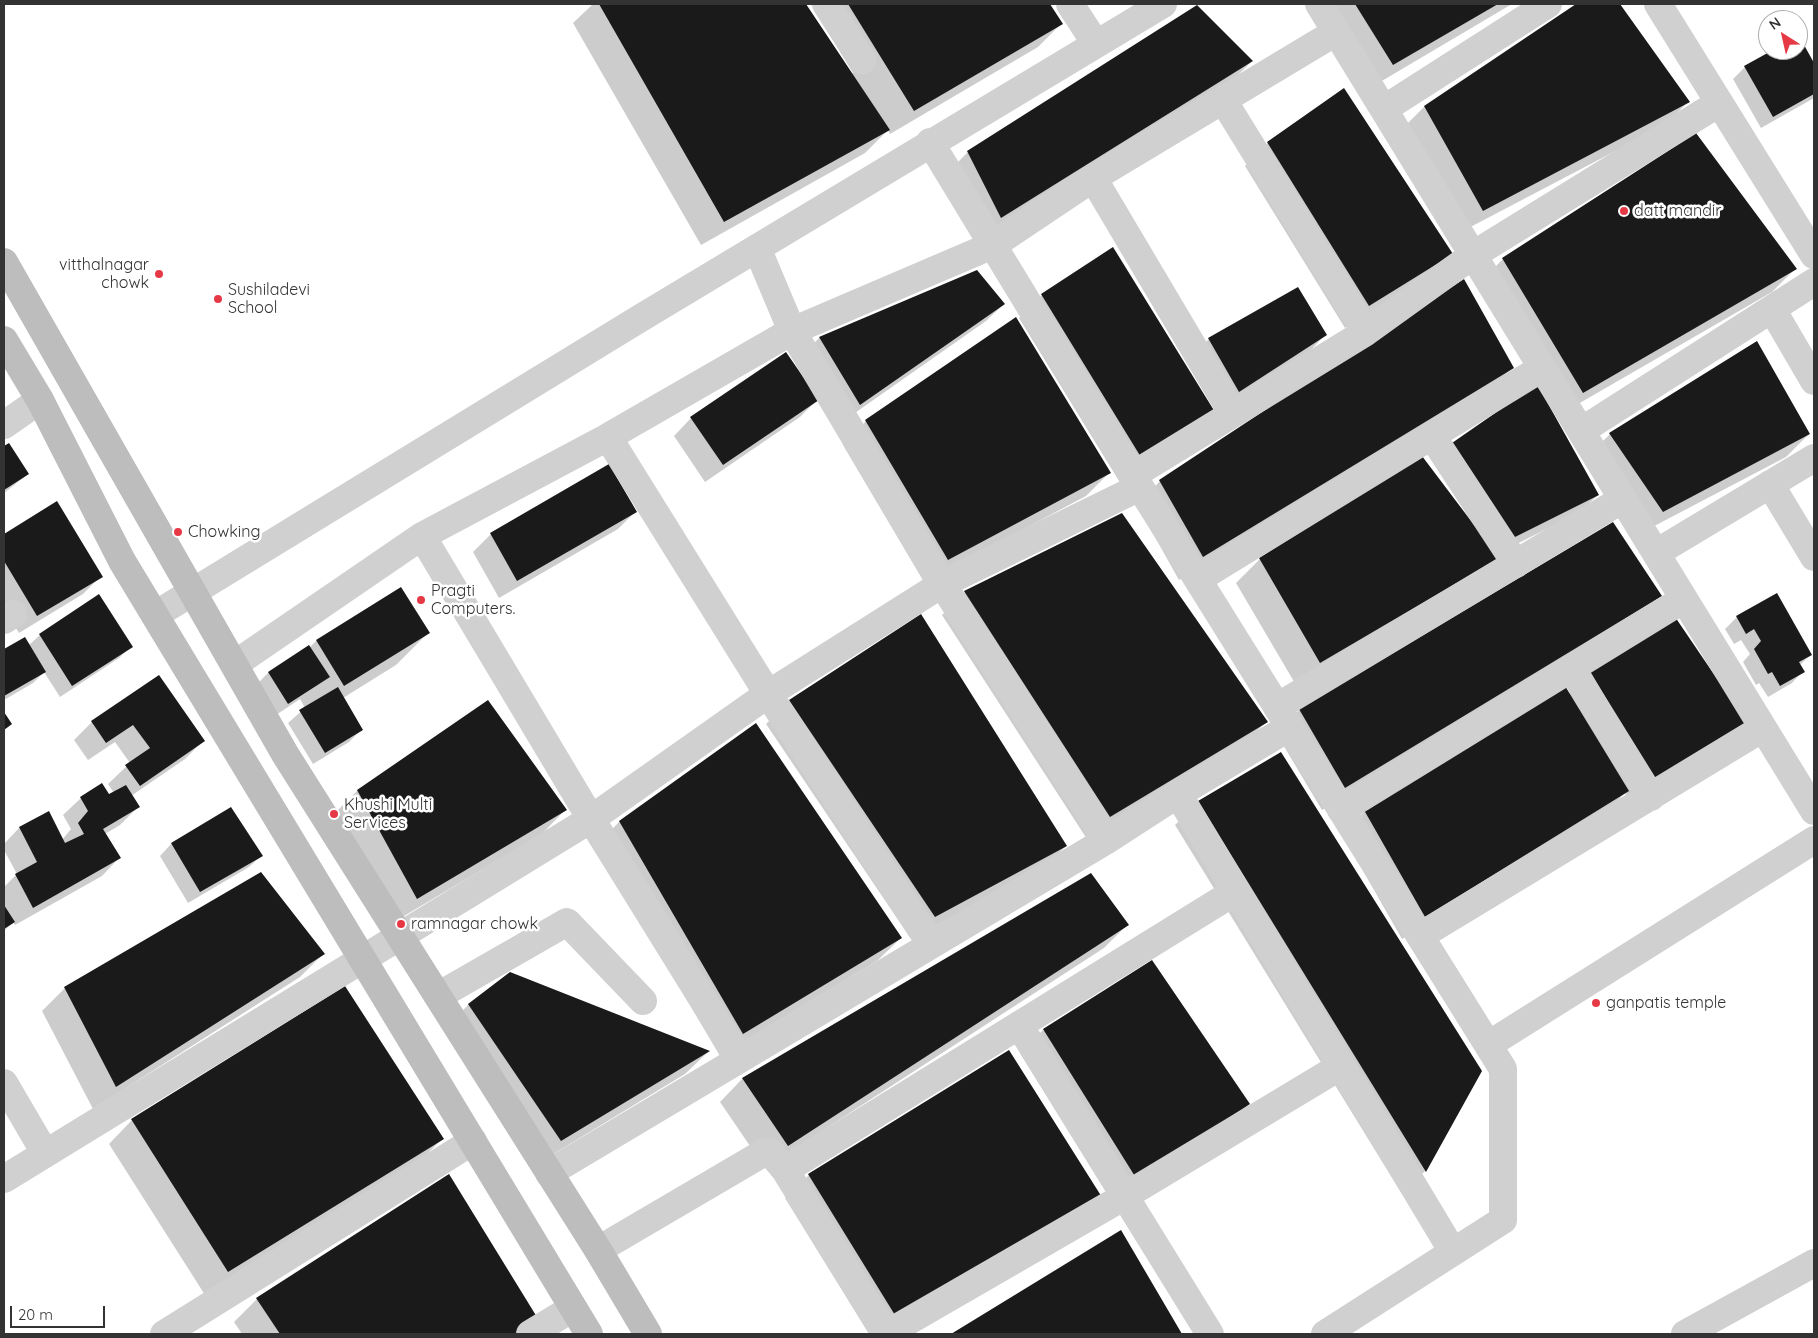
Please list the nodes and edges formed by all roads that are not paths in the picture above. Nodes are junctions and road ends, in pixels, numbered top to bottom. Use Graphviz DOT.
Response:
graph roads {
  1 [pos="826,4"];
  2 [pos="1070,4"];
  3 [pos="1163,4"];
  4 [pos="1319,4"];
  5 [pos="1548,4"];
  6 [pos="1658,4"];
  7 [pos="1336,32"];
  8 [pos="1096,44"];
  9 [pos="862,60"];
  10 [pos="1223,100"];
  11 [pos="1719,103"];
  12 [pos="1384,109"];
  13 [pos="930,142"];
  14 [pos="1093,178"];
  15 [pos="993,245"];
  16 [pos="757,248"];
  17 [pos="1473,255"];
  18 [pos="1814,255"];
  19 [pos="4,262"];
  20 [pos="1814,282"];
  21 [pos="1772,309"];
  22 [pos="792,332"];
  23 [pos="1366,332"];
  24 [pos="4,340"];
  25 [pos="1542,368"];
  26 [pos="1814,381"];
  27 [pos="40,400"];
  28 [pos="1233,414"];
  29 [pos="4,425"];
  30 [pos="1581,431"];
  31 [pos="608,436"];
  32 [pos="1432,436"];
  33 [pos="1814,458"];
  34 [pos="1137,481"];
  35 [pos="1770,484"];
  36 [pos="1623,499"];
  37 [pos="422,536"];
  38 [pos="1656,553"];
  39 [pos="1814,557"];
  40 [pos="1516,564"];
  41 [pos="1198,579"];
  42 [pos="942,584"];
  43 [pos="192,592"];
  44 [pos="1684,599"];
  45 [pos="155,615"];
  46 [pos="235,664"];
  47 [pos="1571,668"];
  48 [pos="768,694"];
  49 [pos="1284,717"];
  50 [pos="1763,728"];
  51 [pos="1178,794"];
  52 [pos="1651,797"];
  53 [pos="1341,810"];
  54 [pos="1814,811"];
  55 [pos="591,819"];
  56 [pos="1107,840"];
  57 [pos="1814,840"];
  58 [pos="1236,890"];
  59 [pos="399,936"];
  60 [pos="1420,936"];
  61 [pos="931,944"];
  62 [pos="362,958"];
  63 [pos="438,996"];
  64 [pos="643,1001"];
  65 [pos="1019,1025"];
  66 [pos="1488,1045"];
  67 [pos="739,1058"];
  68 [pos="1341,1066"];
  69 [pos="4,1083"];
  70 [pos="472,1141"];
  71 [pos="45,1153"];
  72 [pos="785,1170"];
  73 [pos="549,1173"];
  74 [pos="4,1179"];
  75 [pos="1125,1196"];
  76 [pos="598,1250"];
  77 [pos="1453,1252"];
  78 [pos="1814,1263"];
  79 [pos="573,1308"];
  80 [pos="164,1334"];
  81 [pos="530,1334"];
  82 [pos="589,1334"];
  83 [pos="648,1334"];
  84 [pos="886,1334"];
  85 [pos="1210,1334"];
  86 [pos="1325,1334"];
  87 [pos="1685,1334"];
  1 -- 9 [label="street"];
  2 -- 8 [label="street"];
  3 -- 8 [label="street"];
  4 -- 7 [label="street"];
  5 -- 12 [label="street"];
  6 -- 11 [label="street"];
  7 -- 10 [label="street"];
  7 -- 12 [label="street"];
  8 -- 13 [label="street"];
  10 -- 14 [label="street"];
  10 -- 23 [label="street"];
  11 -- 17 [label="street"];
  11 -- 18 [label="street"];
  12 -- 17 [label="street"];
  13 -- 15 [label="street"];
  13 -- 16 [label="street"];
  14 -- 15 [label="street"];
  14 -- 28 [label="street"];
  15 -- 22 [label="street"];
  15 -- 34 [label="street"];
  16 -- 22 [label="street"];
  16 -- 43 [label="street"];
  17 -- 23 [label="street"];
  17 -- 25 [label="street"];
  19 -- 43 [label="street"];
  20 -- 21 [label="street"];
  21 -- 26 [label="street"];
  21 -- 30 [label="street"];
  22 -- 31 [label="street"];
  22 -- 42 [label="street"];
  23 -- 28 [label="street"];
  24 -- 27 [label="street"];
  25 -- 30 [label="street"];
  25 -- 32 [label="street"];
  27 -- 29 [label="street"];
  27 -- 45 [label="street"];
  28 -- 34 [label="street"];
  30 -- 36 [label="street"];
  31 -- 37 [label="street"];
  31 -- 48 [label="street"];
  32 -- 40 [label="street"];
  32 -- 41 [label="street"];
  33 -- 35 [label="street"];
  34 -- 41 [label="street"];
  34 -- 42 [label="street"];
  35 -- 38 [label="street"];
  35 -- 39 [label="street"];
  36 -- 38 [label="street"];
  36 -- 40 [label="street"];
  37 -- 46 [label="street"];
  37 -- 55 [label="street"];
  38 -- 44 [label="street"];
  40 -- 49 [label="street"];
  41 -- 49 [label="street"];
  42 -- 48 [label="street"];
  42 -- 56 [label="street"];
  43 -- 45 [label="street"];
  43 -- 46 [label="street"];
  44 -- 47 [label="street"];
  44 -- 50 [label="street"];
  45 -- 62 [label="street"];
  46 -- 59 [label="street"];
  47 -- 52 [label="street"];
  47 -- 53 [label="street"];
  48 -- 55 [label="street"];
  48 -- 61 [label="street"];
  49 -- 51 [label="street"];
  49 -- 53 [label="street"];
  50 -- 52 [label="street"];
  50 -- 54 [label="street"];
  51 -- 56 [label="street"];
  51 -- 58 [label="street"];
  52 -- 60 [label="street"];
  53 -- 60 [label="street"];
  55 -- 59 [label="street"];
  55 -- 67 [label="street"];
  56 -- 61 [label="street"];
  57 -- 66 [label="street"];
  58 -- 65 [label="street"];
  58 -- 68 [label="street"];
  59 -- 62 [label="street"];
  59 -- 63 [label="street"];
  60 -- 66 [label="street"];
  61 -- 67 [label="street"];
  62 -- 70 [label="street"];
  62 -- 71 [label="street"];
  63 -- 64 [label="street"];
  63 -- 73 [label="street"];
  65 -- 72 [label="street"];
  65 -- 75 [label="street"];
  66 -- 77 [label="street"];
  67 -- 73 [label="street"];
  68 -- 75 [label="street"];
  68 -- 77 [label="street"];
  69 -- 71 [label="street"];
  70 -- 79 [label="street"];
  70 -- 80 [label="street"];
  71 -- 74 [label="street"];
  72 -- 76 [label="street"];
  72 -- 84 [label="street"];
  73 -- 76 [label="street"];
  75 -- 84 [label="street"];
  75 -- 85 [label="street"];
  76 -- 83 [label="street"];
  77 -- 86 [label="street"];
  78 -- 87 [label="street"];
  79 -- 81 [label="street"];
  79 -- 82 [label="street"];
}
